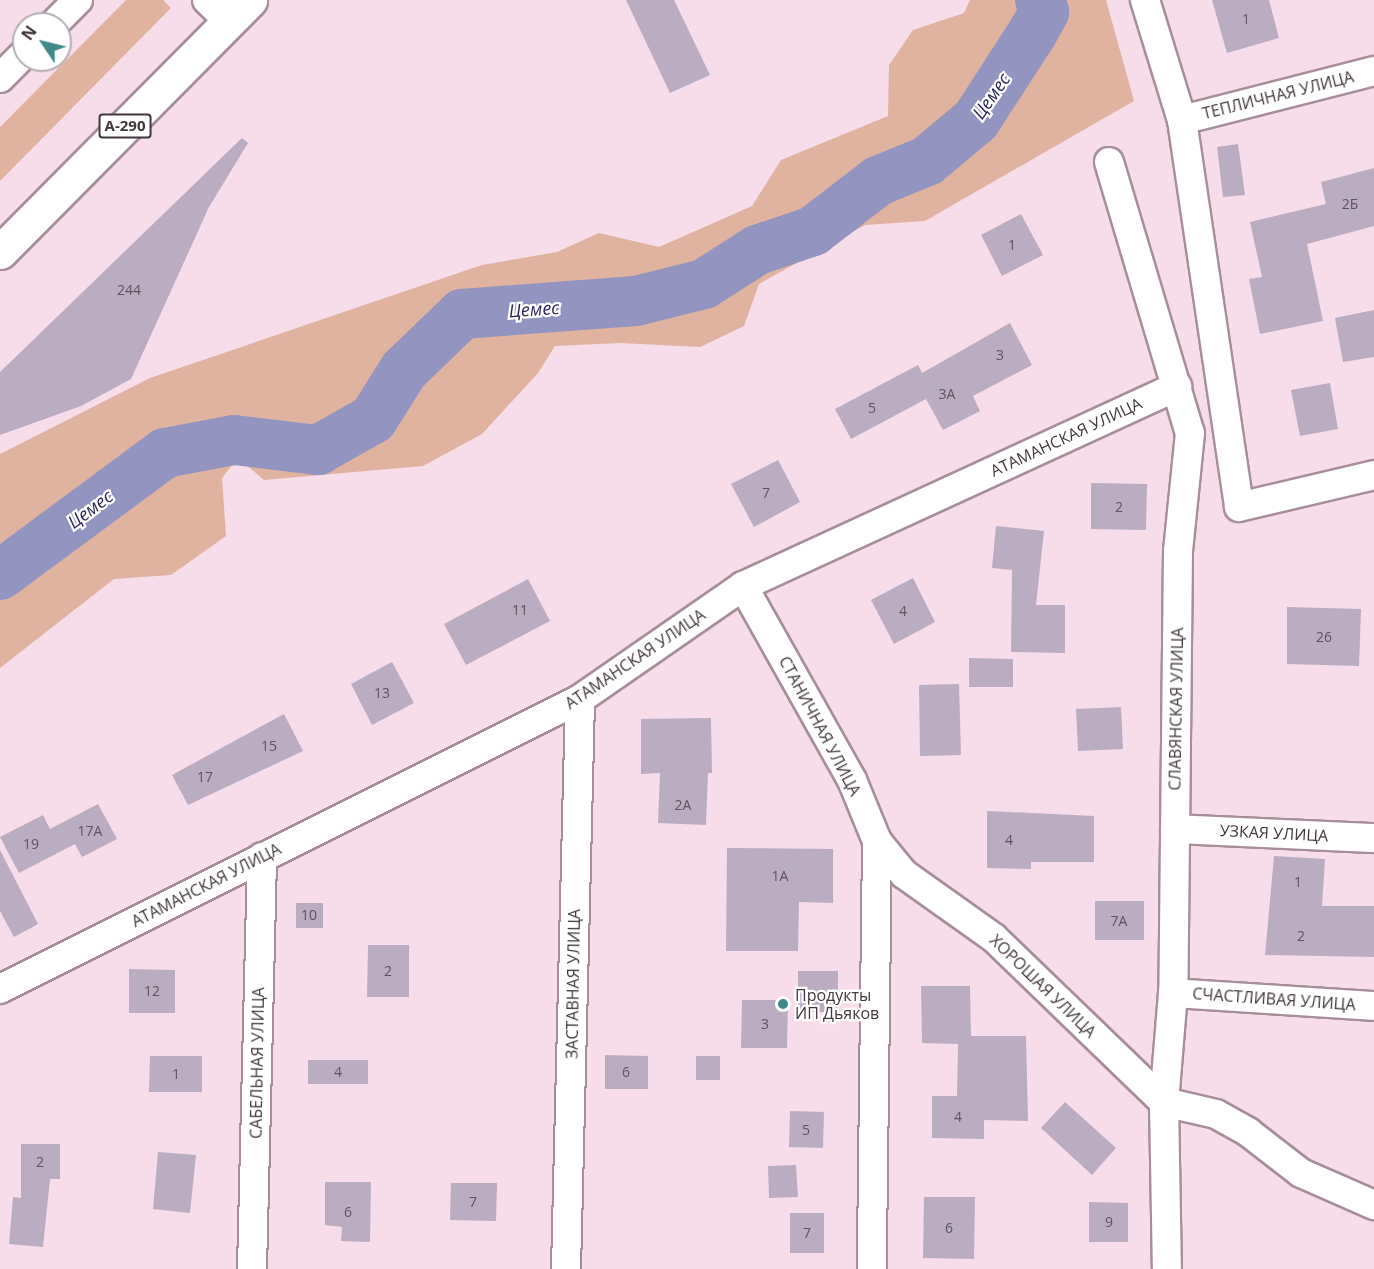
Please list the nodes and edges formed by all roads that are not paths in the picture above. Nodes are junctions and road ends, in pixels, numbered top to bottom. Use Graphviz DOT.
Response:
graph roads {
  1 [pos="78,0"];
  2 [pos="1145,0"];
  3 [pos="228,7"];
  4 [pos="66,12"];
  5 [pos="12,66"];
  6 [pos="1374,71"];
  7 [pos="0,78"];
  8 [pos="1182,120"];
  9 [pos="1109,162"];
  10 [pos="0,252"];
  11 [pos="1177,386"];
  12 [pos="1374,475"];
  13 [pos="743,586"];
  14 [pos="580,699"];
  15 [pos="1175,829"];
  16 [pos="1374,838"];
  17 [pos="877,841"];
  18 [pos="262,857"];
  19 [pos="0,988"];
  20 [pos="1173,993"];
  21 [pos="1374,1006"];
  22 [pos="1164,1102"];
  23 [pos="1374,1204"];
  24 [pos="252,1269"];
  25 [pos="566,1269"];
  26 [pos="872,1269"];
  27 [pos="1167,1269"];
  1 -- 4 [label="street"];
  2 -- 8 [label="street"];
  3 -- 10 [label="highway, А-290"];
  5 -- 7 [label="street"];
  6 -- 8 [label="street, ТЕПЛИЧНАЯ УЛИЦА"];
  8 -- 12 [label="street"];
  9 -- 11 [label="street, СЛАВЯНСКАЯ УЛИЦА"];
  11 -- 13 [label="street, АТАМАНСКАЯ УЛИЦА"];
  11 -- 15 [label="street, СЛАВЯНСКАЯ УЛИЦА"];
  13 -- 14 [label="street, АТАМАНСКАЯ УЛИЦА"];
  13 -- 17 [label="street, СТАНИЧНАЯ УЛИЦА"];
  14 -- 18 [label="street, АТАМАНСКАЯ УЛИЦА"];
  14 -- 25 [label="street, ЗАСТАВНАЯ УЛИЦА"];
  15 -- 16 [label="street, УЗКАЯ УЛИЦА"];
  15 -- 20 [label="street, СЛАВЯНСКАЯ УЛИЦА"];
  17 -- 22 [label="street, ХОРОШАЯ УЛИЦА"];
  17 -- 26 [label="street, СТАНИЧНАЯ УЛИЦА"];
  18 -- 19 [label="street, АТАМАНСКАЯ УЛИЦА"];
  18 -- 24 [label="street, САБЕЛЬНАЯ УЛИЦА"];
  20 -- 21 [label="street, СЧАСТЛИВАЯ УЛИЦА"];
  20 -- 22 [label="street, СЛАВЯНСКАЯ УЛИЦА"];
  22 -- 23 [label="street"];
  22 -- 27 [label="street, СЛАВЯНСКАЯ УЛИЦА"];
}
